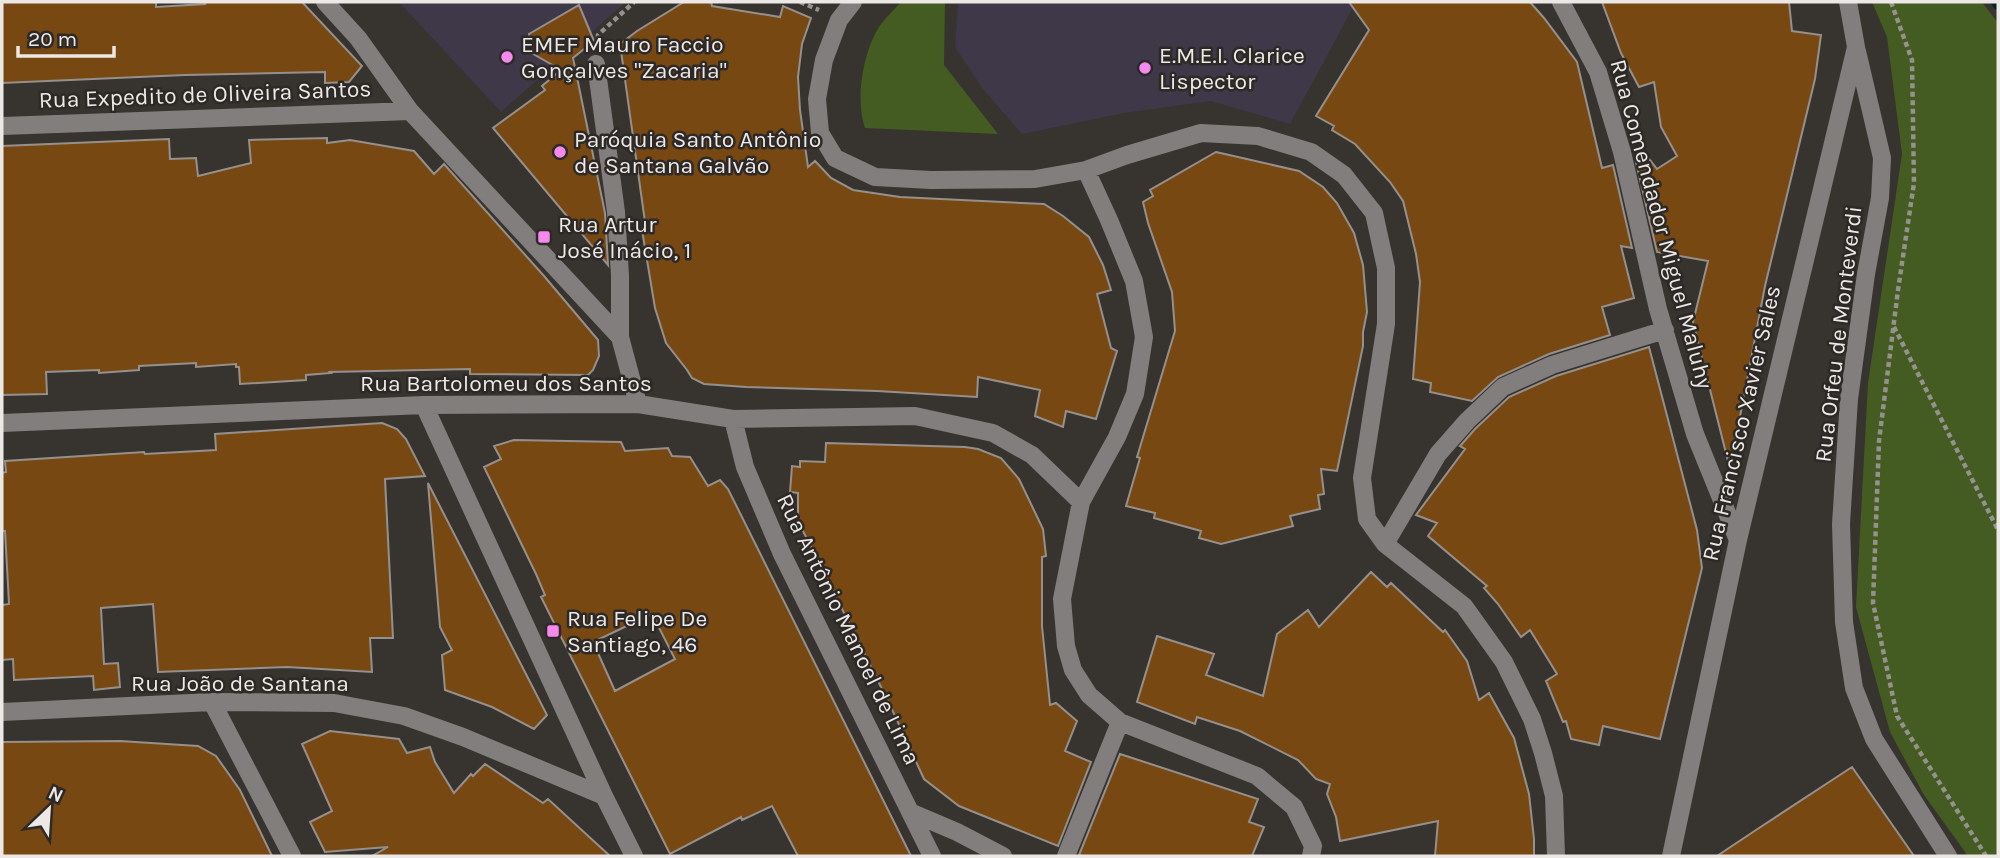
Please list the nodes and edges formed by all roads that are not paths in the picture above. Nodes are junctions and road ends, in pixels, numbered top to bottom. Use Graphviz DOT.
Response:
graph roads {
  1 [pos="325,2"];
  2 [pos="853,2"];
  3 [pos="1561,2"];
  4 [pos="1848,2"];
  5 [pos="1856,47"];
  6 [pos="596,65"];
  7 [pos="410,111"];
  8 [pos="2,126"];
  9 [pos="1086,170"];
  10 [pos="1665,330"];
  11 [pos="620,337"];
  12 [pos="638,404"];
  13 [pos="424,405"];
  14 [pos="733,419"];
  15 [pos="2,423"];
  16 [pos="1081,502"];
  17 [pos="1738,540"];
  18 [pos="1385,544"];
  19 [pos="212,702"];
  20 [pos="2,712"];
  21 [pos="1120,722"];
  22 [pos="604,796"];
  23 [pos="910,812"];
  24 [pos="292,856"];
  25 [pos="634,856"];
  26 [pos="932,856"];
  27 [pos="1003,856"];
  28 [pos="1066,856"];
  29 [pos="1311,856"];
  30 [pos="1556,856"];
  31 [pos="1671,856"];
  32 [pos="1948,856"];
  1 -- 7 [label="street"];
  2 -- 9 [label="street"];
  3 -- 10 [label="street, Rua Comendador Miguel Maluhy"];
  4 -- 5 [label="street, Rua Francisco Xavier Sales"];
  5 -- 17 [label="street, Rua Francisco Xavier Sales"];
  5 -- 32 [label="street, Rua Orfeu de Monteverdi"];
  6 -- 11 [label="street"];
  7 -- 8 [label="street, Rua Expedito de Oliveira Santos"];
  7 -- 11 [label="street"];
  9 -- 16 [label="street"];
  9 -- 18 [label="street"];
  10 -- 17 [label="street, Rua Comendador Miguel Maluhy"];
  10 -- 18 [label="street"];
  11 -- 12 [label="street"];
  12 -- 13 [label="street, Rua Bartolomeu dos Santos"];
  12 -- 14 [label="street, Rua Bartolomeu dos Santos"];
  13 -- 15 [label="street, Rua Bartolomeu dos Santos"];
  13 -- 22 [label="street"];
  14 -- 16 [label="street, Rua Bartolomeu dos Santos"];
  14 -- 23 [label="street, Rua Antônio Manoel de Lima"];
  16 -- 21 [label="street"];
  17 -- 31 [label="street, Rua Francisco Xavier Sales"];
  18 -- 30 [label="street"];
  19 -- 20 [label="street, Rua João de Santana"];
  19 -- 22 [label="street, Rua João de Santana"];
  19 -- 24 [label="street"];
  21 -- 28 [label="street"];
  21 -- 29 [label="street"];
  22 -- 25 [label="street"];
  23 -- 26 [label="street, Rua Antônio Manoel de Lima"];
  23 -- 27 [label="street"];
}
